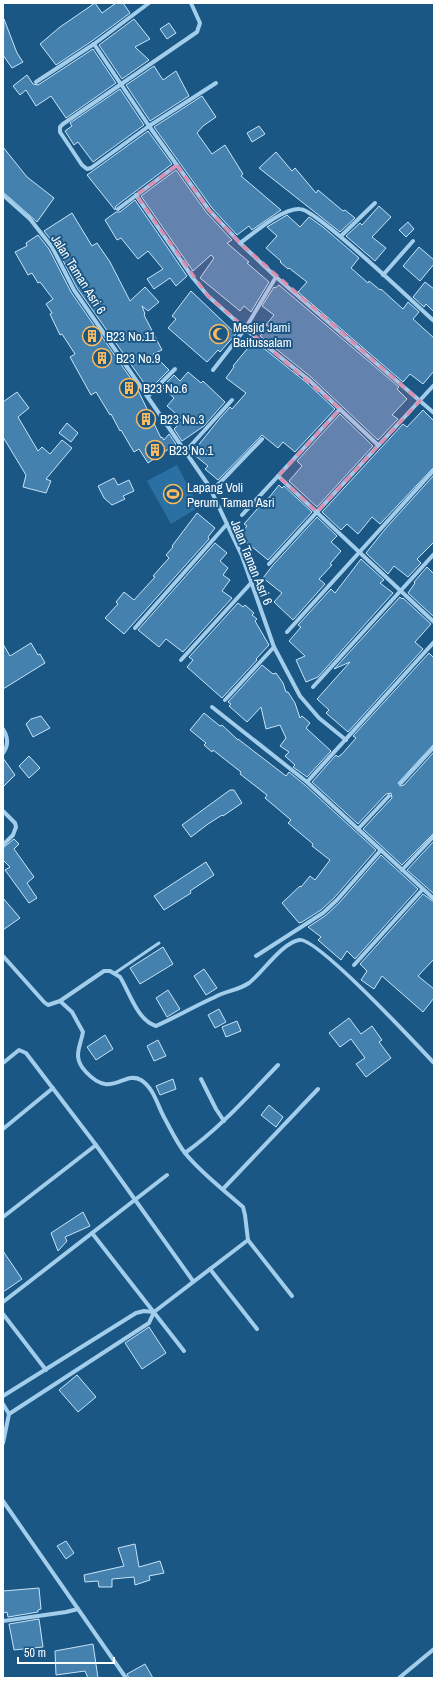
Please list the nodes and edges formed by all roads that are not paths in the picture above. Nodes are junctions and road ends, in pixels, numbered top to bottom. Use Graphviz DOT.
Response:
graph roads {
  1 [pos="149,3"];
  2 [pos="191,3"];
  3 [pos="94,44"];
  4 [pos="36,82"];
  5 [pos="216,83"];
  6 [pos="121,85"];
  7 [pos="148,126"];
  8 [pos="177,165"];
  9 [pos="3,194"];
  10 [pos="136,195"];
  11 [pos="375,202"];
  12 [pos="118,208"];
  13 [pos="341,236"];
  14 [pos="413,241"];
  15 [pos="240,244"];
  16 [pos="383,275"];
  17 [pos="276,277"];
  18 [pos="434,321"];
  19 [pos="244,329"];
  20 [pos="175,369"];
  21 [pos="213,370"];
  22 [pos="434,386"];
  23 [pos="148,396"];
  24 [pos="232,400"];
  25 [pos="420,401"];
  26 [pos="340,409"];
  27 [pos="434,413"];
  28 [pos="262,439"];
  29 [pos="378,445"];
  30 [pos="184,453"];
  31 [pos="434,470"];
  32 [pos="278,476"];
  33 [pos="211,492"];
  34 [pos="317,512"];
  35 [pos="242,515"];
  36 [pos="226,524"];
  37 [pos="359,552"];
  38 [pos="434,554"];
  39 [pos="268,564"];
  40 [pos="251,583"];
  41 [pos="400,590"];
  42 [pos="434,622"];
  43 [pos="135,628"];
  44 [pos="287,632"];
  45 [pos="434,642"];
  46 [pos="274,647"];
  47 [pos="181,660"];
  48 [pos="314,687"];
  49 [pos="225,700"];
  50 [pos="212,707"];
  51 [pos="3,729"];
  52 [pos="346,740"];
  53 [pos="434,747"];
  54 [pos="3,753"];
  55 [pos="308,782"];
  56 [pos="402,783"];
  57 [pos="388,796"];
  58 [pos="3,811"];
  59 [pos="358,829"];
  60 [pos="434,836"];
  61 [pos="3,845"];
  62 [pos="381,850"];
  63 [pos="402,870"];
  64 [pos="423,889"];
  65 [pos="434,899"];
  66 [pos="159,943"];
  67 [pos="3,956"];
  68 [pos="256,956"];
  69 [pos="354,965"];
  70 [pos="115,973"];
  71 [pos="60,1001"];
  72 [pos="3,1063"];
  73 [pos="434,1063"];
  74 [pos="278,1065"];
  75 [pos="201,1079"];
  76 [pos="53,1088"];
  77 [pos="318,1089"];
  78 [pos="224,1121"];
  79 [pos="3,1129"];
  80 [pos="96,1144"];
  81 [pos="185,1153"];
  82 [pos="167,1175"];
  83 [pos="223,1189"];
  84 [pos="136,1199"];
  85 [pos="3,1217"];
  86 [pos="92,1232"];
  87 [pos="248,1240"];
  88 [pos="210,1269"];
  89 [pos="193,1282"];
  90 [pos="292,1296"];
  91 [pos="3,1302"];
  92 [pos="154,1312"];
  93 [pos="3,1314"];
  94 [pos="257,1329"];
  95 [pos="184,1351"];
  96 [pos="46,1370"];
  97 [pos="3,1396"];
  98 [pos="3,1404"];
  99 [pos="9,1414"];
  100 [pos="3,1443"];
  101 [pos="3,1501"];
  102 [pos="78,1609"];
  103 [pos="3,1621"];
  104 [pos="434,1649"];
  105 [pos="126,1678"];
  106 [pos="399,1678"];
  1 -- 3 [label="street"];
  2 -- 6 [label="street"];
  3 -- 4 [label="street"];
  3 -- 6 [label="street"];
  5 -- 7 [label="street"];
  6 -- 7 [label="street"];
  6 -- 7 [label="street"];
  7 -- 8 [label="street"];
  8 -- 10 [label="street"];
  8 -- 15 [label="street"];
  9 -- 23 [label="street, Jalan Taman Asri 6"];
  10 -- 12 [label="street"];
  10 -- 19 [label="street"];
  11 -- 13 [label="street"];
  13 -- 15 [label="street"];
  13 -- 16 [label="street"];
  14 -- 16 [label="street"];
  15 -- 17 [label="street"];
  16 -- 18 [label="street"];
  17 -- 19 [label="street"];
  17 -- 25 [label="street"];
  19 -- 21 [label="street"];
  19 -- 26 [label="street"];
  20 -- 23 [label="street"];
  22 -- 25 [label="street"];
  23 -- 30 [label="street, Jalan Taman Asri 6"];
  24 -- 30 [label="street"];
  25 -- 27 [label="street"];
  25 -- 29 [label="street"];
  26 -- 29 [label="street"];
  26 -- 32 [label="street"];
  28 -- 33 [label="street"];
  29 -- 34 [label="street"];
  30 -- 33 [label="street, Jalan Taman Asri 6"];
  31 -- 37 [label="street"];
  32 -- 34 [label="street"];
  32 -- 35 [label="street"];
  33 -- 36 [label="street, Jalan Taman Asri 6"];
  34 -- 37 [label="street"];
  34 -- 39 [label="street"];
  36 -- 40 [label="street, Jalan Taman Asri 6"];
  36 -- 43 [label="street"];
  37 -- 41 [label="street"];
  37 -- 44 [label="street"];
  38 -- 41 [label="street"];
  40 -- 46 [label="street, Jalan Taman Asri 6"];
  40 -- 47 [label="street"];
  41 -- 42 [label="street"];
  41 -- 48 [label="street"];
  45 -- 52 [label="street"];
  46 -- 49 [label="street"];
  46 -- 52 [label="street, Jalan Taman Asri 6"];
  50 -- 55 [label="street"];
  51 -- 54 [label="street"];
  52 -- 55 [label="street"];
  53 -- 56 [label="street"];
  55 -- 59 [label="street"];
  57 -- 59 [label="street"];
  58 -- 61 [label="street"];
  59 -- 62 [label="street"];
  60 -- 63 [label="street"];
  62 -- 63 [label="street"];
  62 -- 68 [label="street"];
  63 -- 64 [label="street"];
  64 -- 65 [label="street"];
  64 -- 69 [label="street"];
  66 -- 70 [label="lane"];
  67 -- 71 [label="street"];
  70 -- 71 [label="street"];
  70 -- 73 [label="street"];
  71 -- 81 [label="street"];
  72 -- 76 [label="street"];
  74 -- 78 [label="street"];
  75 -- 78 [label="street"];
  76 -- 79 [label="street"];
  76 -- 80 [label="street"];
  77 -- 83 [label="street"];
  78 -- 81 [label="street"];
  80 -- 84 [label="street"];
  80 -- 85 [label="street"];
  81 -- 83 [label="street"];
  82 -- 84 [label="street"];
  83 -- 87 [label="street"];
  84 -- 86 [label="street"];
  84 -- 89 [label="street"];
  86 -- 91 [label="street"];
  86 -- 92 [label="street"];
  87 -- 88 [label="street"];
  87 -- 90 [label="street"];
  88 -- 89 [label="street"];
  88 -- 94 [label="street"];
  89 -- 92 [label="street"];
  92 -- 95 [label="street"];
  92 -- 96 [label="street"];
  92 -- 99 [label="street"];
  93 -- 96 [label="street"];
  96 -- 97 [label="street"];
  98 -- 99 [label="street"];
  99 -- 100 [label="street"];
  101 -- 102 [label="street"];
  102 -- 103 [label="street"];
  102 -- 105 [label="street"];
  104 -- 106 [label="street"];
}
